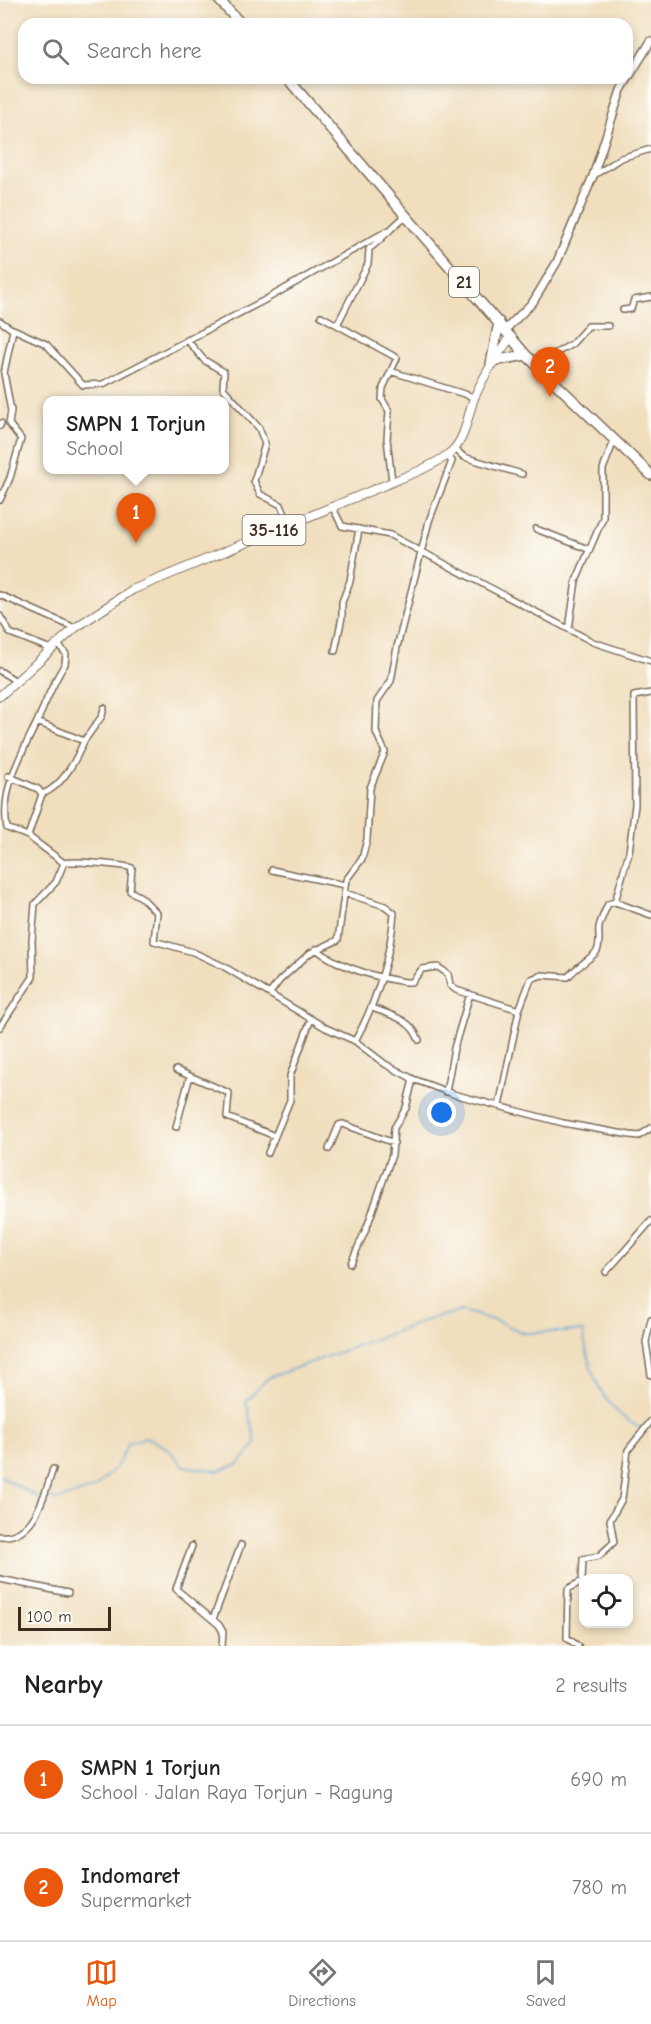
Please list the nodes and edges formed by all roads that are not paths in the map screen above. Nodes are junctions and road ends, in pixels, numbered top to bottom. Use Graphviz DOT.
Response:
graph roads {
  1 [pos="219,0"];
  2 [pos="236,18"];
  3 [pos="651,41"];
  4 [pos="633,68"];
  5 [pos="292,84"];
  6 [pos="625,84"];
  7 [pos="651,149"];
  8 [pos="593,176"];
  9 [pos="406,216"];
  10 [pos="387,231"];
  11 [pos="651,297"];
  12 [pos="623,310"];
  13 [pos="321,315"];
  14 [pos="0,321"];
  15 [pos="337,325"];
  16 [pos="608,326"];
  17 [pos="13,329"];
  18 [pos="505,330"];
  19 [pos="187,340"];
  20 [pos="526,355"];
  21 [pos="492,362"];
  22 [pos="540,369"];
  23 [pos="393,372"];
  24 [pos="474,397"];
  25 [pos="9,423"];
  26 [pos="0,424"];
  27 [pos="614,441"];
  28 [pos="455,449"];
  29 [pos="446,456"];
  30 [pos="522,474"];
  31 [pos="651,474"];
  32 [pos="392,482"];
  33 [pos="0,500"];
  34 [pos="332,506"];
  35 [pos="289,524"];
  36 [pos="358,529"];
  37 [pos="536,529"];
  38 [pos="588,549"];
  39 [pos="421,551"];
  40 [pos="0,595"];
  41 [pos="0,616"];
  42 [pos="75,628"];
  43 [pos="569,629"];
  44 [pos="54,646"];
  45 [pos="335,651"];
  46 [pos="651,661"];
  47 [pos="0,671"];
  48 [pos="16,681"];
  49 [pos="651,693"];
  50 [pos="0,696"];
  51 [pos="104,708"];
  52 [pos="37,722"];
  53 [pos="84,741"];
  54 [pos="8,776"];
  55 [pos="42,794"];
  56 [pos="28,836"];
  57 [pos="64,863"];
  58 [pos="272,870"];
  59 [pos="345,885"];
  60 [pos="345,893"];
  61 [pos="615,902"];
  62 [pos="651,915"];
  63 [pos="316,949"];
  64 [pos="380,976"];
  65 [pos="270,993"];
  66 [pos="470,994"];
  67 [pos="372,1008"];
  68 [pos="519,1010"];
  69 [pos="311,1019"];
  70 [pos="0,1027"];
  71 [pos="419,1040"];
  72 [pos="355,1041"];
  73 [pos="176,1070"];
  74 [pos="190,1076"];
  75 [pos="413,1079"];
  76 [pos="446,1092"];
  77 [pos="499,1106"];
  78 [pos="176,1127"];
  79 [pos="651,1128"];
  80 [pos="275,1136"];
  81 [pos="394,1143"];
  82 [pos="329,1149"];
  83 [pos="268,1153"];
  84 [pos="651,1221"];
  85 [pos="351,1263"];
  86 [pos="606,1272"];
  87 [pos="651,1319"];
  88 [pos="651,1375"];
  89 [pos="651,1421"];
  90 [pos="53,1469"];
  91 [pos="0,1536"];
  92 [pos="241,1545"];
  93 [pos="192,1546"];
  94 [pos="0,1579"];
  95 [pos="68,1593"];
  96 [pos="213,1619"];
  97 [pos="222,1646"];
  98 [pos="578,1646"];
  1 -- 2 [label="highway"];
  3 -- 4 [label="street"];
  5 -- 9 [label="highway, 21"];
  6 -- 8 [label="street"];
  7 -- 8 [label="street"];
  8 -- 18 [label="street"];
  9 -- 10 [label="street"];
  9 -- 18 [label="highway, 21"];
  10 -- 15 [label="street"];
  10 -- 19 [label="street"];
  11 -- 12 [label="street"];
  13 -- 15 [label="street"];
  14 -- 17 [label="street"];
  15 -- 23 [label="street"];
  16 -- 22 [label="street"];
  17 -- 19 [label="street"];
  17 -- 25 [label="street"];
  18 -- 20 [label="highway, 21"];
  18 -- 21 [label="highway"];
  18 -- 21 [label="main road"];
  19 -- 35 [label="street"];
  20 -- 21 [label="highway"];
  20 -- 22 [label="highway, 21"];
  21 -- 24 [label="main road"];
  22 -- 27 [label="highway, 21"];
  23 -- 24 [label="street"];
  23 -- 32 [label="street"];
  24 -- 28 [label="main road"];
  25 -- 26 [label="street"];
  25 -- 33 [label="street"];
  27 -- 31 [label="highway, 21"];
  27 -- 38 [label="street"];
  28 -- 29 [label="main road, 35-116"];
  28 -- 30 [label="street"];
  29 -- 32 [label="main road, 35-116"];
  29 -- 39 [label="street"];
  32 -- 34 [label="main road, 35-116"];
  34 -- 35 [label="main road, 35-116"];
  34 -- 36 [label="street"];
  35 -- 42 [label="main road, 35-116"];
  36 -- 39 [label="street"];
  36 -- 45 [label="street"];
  37 -- 38 [label="street"];
  38 -- 43 [label="street"];
  39 -- 43 [label="street"];
  39 -- 59 [label="street"];
  40 -- 42 [label="street"];
  41 -- 44 [label="street"];
  42 -- 44 [label="main road, 35-116"];
  43 -- 46 [label="street"];
  44 -- 48 [label="main road, 35-116"];
  44 -- 52 [label="street"];
  47 -- 48 [label="street"];
  48 -- 50 [label="main road, 35-116"];
  49 -- 61 [label="street"];
  51 -- 53 [label="street"];
  52 -- 53 [label="street"];
  52 -- 54 [label="street"];
  53 -- 55 [label="street"];
  54 -- 55 [label="street"];
  54 -- 56 [label="street"];
  55 -- 56 [label="street"];
  56 -- 57 [label="street"];
  57 -- 65 [label="street"];
  57 -- 70 [label="street"];
  58 -- 59 [label="street"];
  59 -- 60 [label="street"];
  60 -- 63 [label="street"];
  60 -- 64 [label="street"];
  61 -- 62 [label="street"];
  61 -- 68 [label="street"];
  63 -- 64 [label="street"];
  63 -- 65 [label="street"];
  64 -- 66 [label="street"];
  64 -- 67 [label="street"];
  65 -- 69 [label="street"];
  66 -- 68 [label="street"];
  66 -- 76 [label="street"];
  67 -- 71 [label="street"];
  67 -- 72 [label="street"];
  68 -- 77 [label="street"];
  69 -- 72 [label="street"];
  69 -- 80 [label="street"];
  72 -- 75 [label="street"];
  73 -- 74 [label="street"];
  74 -- 78 [label="street"];
  74 -- 80 [label="street"];
  75 -- 76 [label="street"];
  75 -- 81 [label="street"];
  76 -- 77 [label="street"];
  77 -- 79 [label="street"];
  80 -- 83 [label="street"];
  81 -- 82 [label="street"];
  81 -- 85 [label="street"];
  84 -- 86 [label="street"];
  87 -- 88 [label="street"];
  89 -- 98 [label="street"];
  90 -- 91 [label="street"];
  92 -- 96 [label="street"];
  93 -- 96 [label="street"];
  94 -- 95 [label="street"];
  96 -- 97 [label="street"];
}
